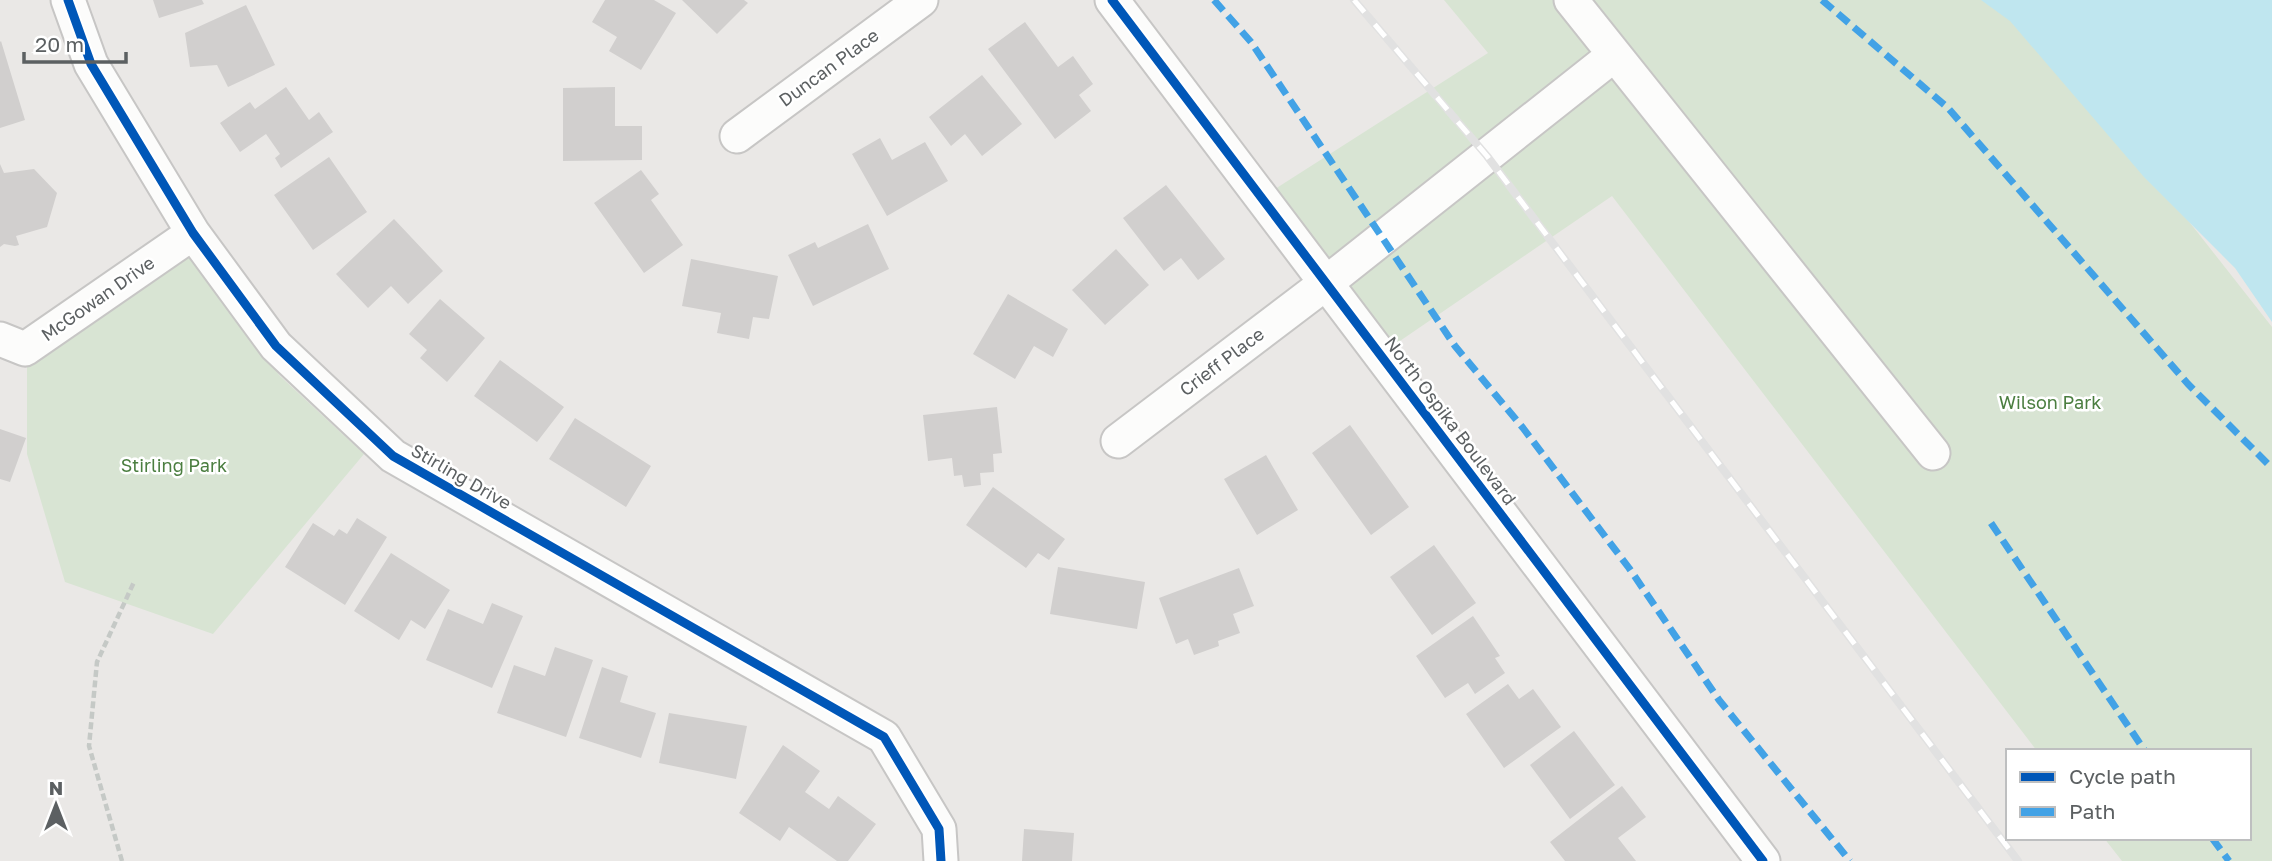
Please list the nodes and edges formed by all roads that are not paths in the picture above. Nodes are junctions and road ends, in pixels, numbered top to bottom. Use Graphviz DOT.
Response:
graph roads {
  1 [pos="68,0"];
  2 [pos="921,0"];
  3 [pos="1112,0"];
  4 [pos="1571,0"];
  5 [pos="1614,55"];
  6 [pos="737,136"];
  7 [pos="193,233"];
  8 [pos="1326,283"];
  9 [pos="0,339"];
  10 [pos="1118,441"];
  11 [pos="1933,453"];
  12 [pos="941,861"];
  13 [pos="1763,861"];
  1 -- 7 [label="street, Stirling Drive"];
  2 -- 6 [label="street, Duncan Place"];
  3 -- 8 [label="street, North Ospika Boulevard"];
  4 -- 5 [label="street"];
  5 -- 8 [label="street, Crieff Place"];
  5 -- 11 [label="street"];
  7 -- 9 [label="street, McGowan Drive"];
  7 -- 12 [label="street, Stirling Drive"];
  8 -- 10 [label="street, Crieff Place"];
  8 -- 13 [label="street, North Ospika Boulevard"];
}
